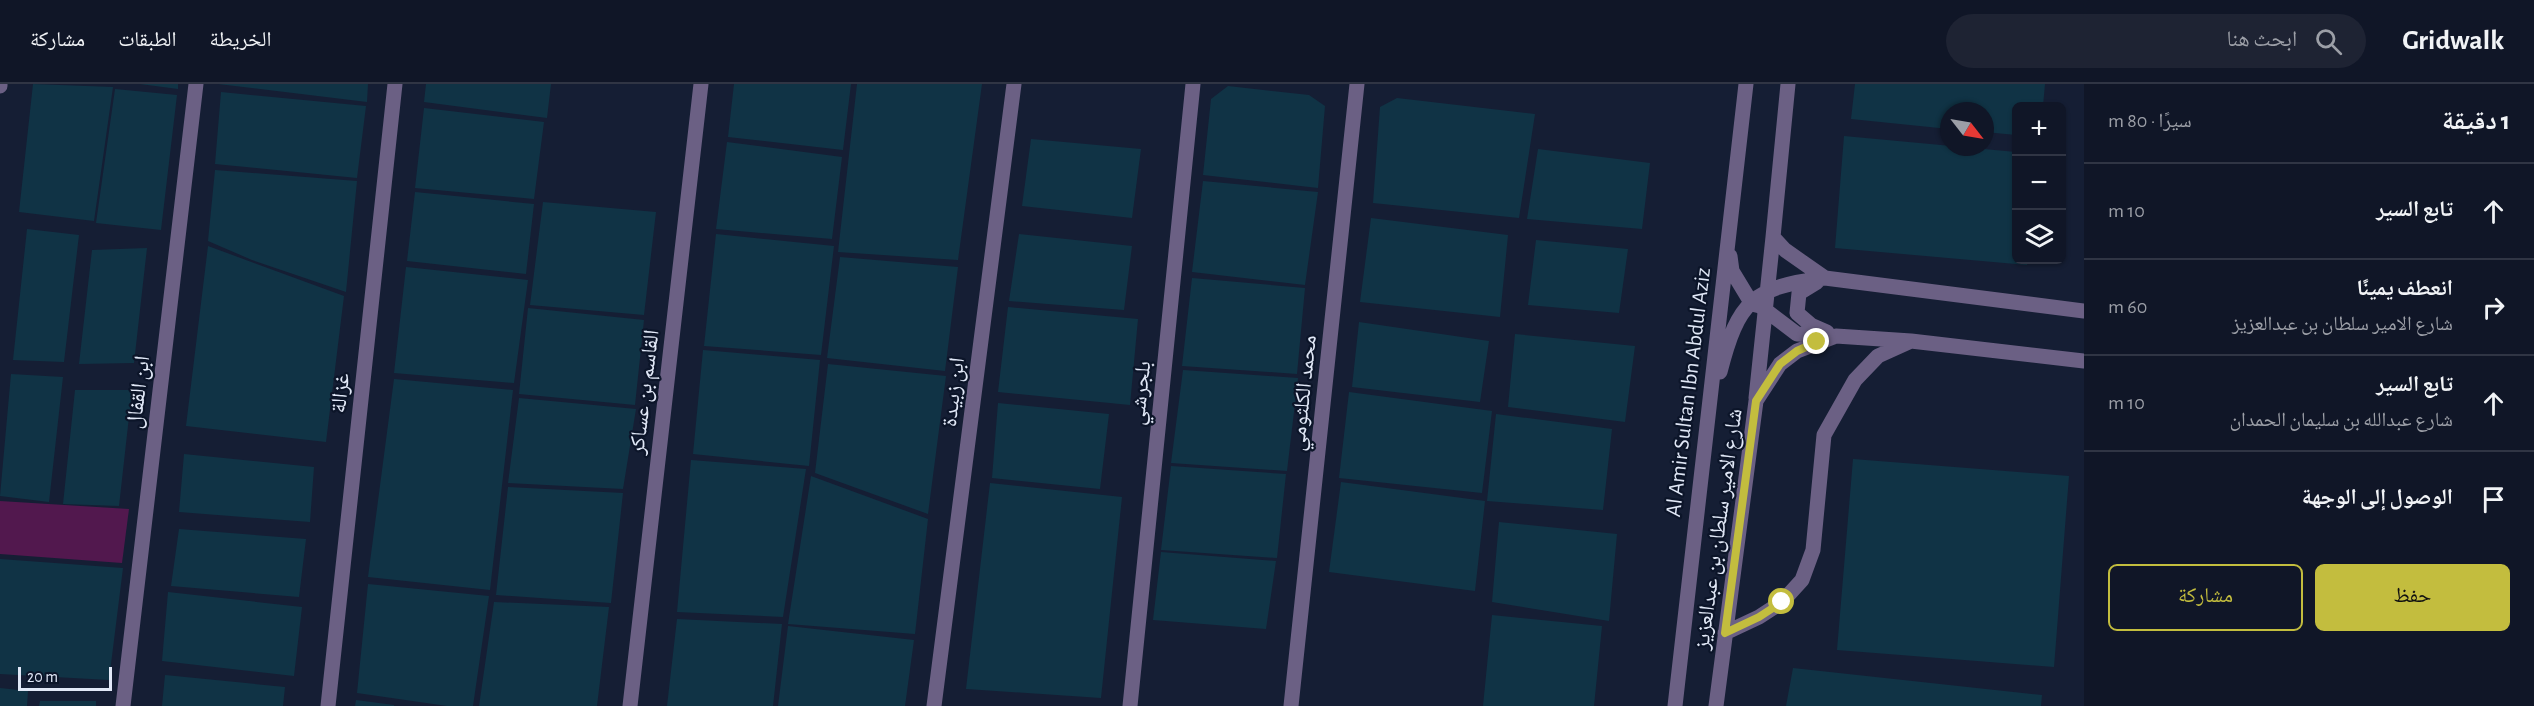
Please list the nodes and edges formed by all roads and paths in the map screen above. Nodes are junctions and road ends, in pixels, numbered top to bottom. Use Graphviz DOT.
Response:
graph roads {
  1 [pos="196,84"];
  2 [pos="395,84"];
  3 [pos="701,84"];
  4 [pos="1014,84"];
  5 [pos="1193,84"];
  6 [pos="1357,84"];
  7 [pos="1746,84"];
  8 [pos="1788,84"];
  9 [pos="1773,237"];
  10 [pos="1728,242"];
  11 [pos="1826,278"];
  12 [pos="1769,289"];
  13 [pos="1752,304"];
  14 [pos="2084,310"];
  15 [pos="1766,312"];
  16 [pos="1836,336"];
  17 [pos="1911,341"];
  18 [pos="2084,361"];
  19 [pos="1756,401"];
  20 [pos="1705,430"];
  21 [pos="1725,633"];
  22 [pos="123,706"];
  23 [pos="328,706"];
  24 [pos="630,706"];
  25 [pos="934,706"];
  26 [pos="1130,706"];
  27 [pos="1291,706"];
  28 [pos="1675,706"];
  29 [pos="1716,706"];
  1 -- 22 [label="street, ابن القفال"];
  2 -- 23 [label="street, غزالة"];
  3 -- 24 [label="street, القاسم بن عساكر"];
  4 -- 25 [label="street, ابن زبيدة"];
  5 -- 26 [label="street, بلجرشي"];
  6 -- 27 [label="street, محمد الكلثومي"];
  7 -- 10 [label="street, Al Amir Sultan Ibn Abdul Aziz"];
  8 -- 9 [label="street"];
  9 -- 11 [label="street"];
  9 -- 12 [label="street"];
  10 -- 13 [label="street"];
  10 -- 20 [label="street, Al Amir Sultan Ibn Abdul Aziz"];
  11 -- 12 [label="street"];
  11 -- 14 [label="street"];
  11 -- 16 [label="street"];
  12 -- 13 [label="street"];
  12 -- 15 [label="street"];
  13 -- 15 [label="street"];
  13 -- 20 [label="street"];
  15 -- 16 [label="street"];
  15 -- 19 [label="street"];
  16 -- 17 [label="street"];
  16 -- 19 [label="street, شارع الامير سلطان بن عبدالعزيز"];
  17 -- 18 [label="street"];
  17 -- 21 [label="street"];
  19 -- 21 [label="street, شارع الامير سلطان بن عبدالعزيز"];
  20 -- 28 [label="street, Al Amir Sultan Ibn Abdul Aziz"];
  21 -- 29 [label="street, شارع الامير سلطان بن عبدالعزيز"];
}
